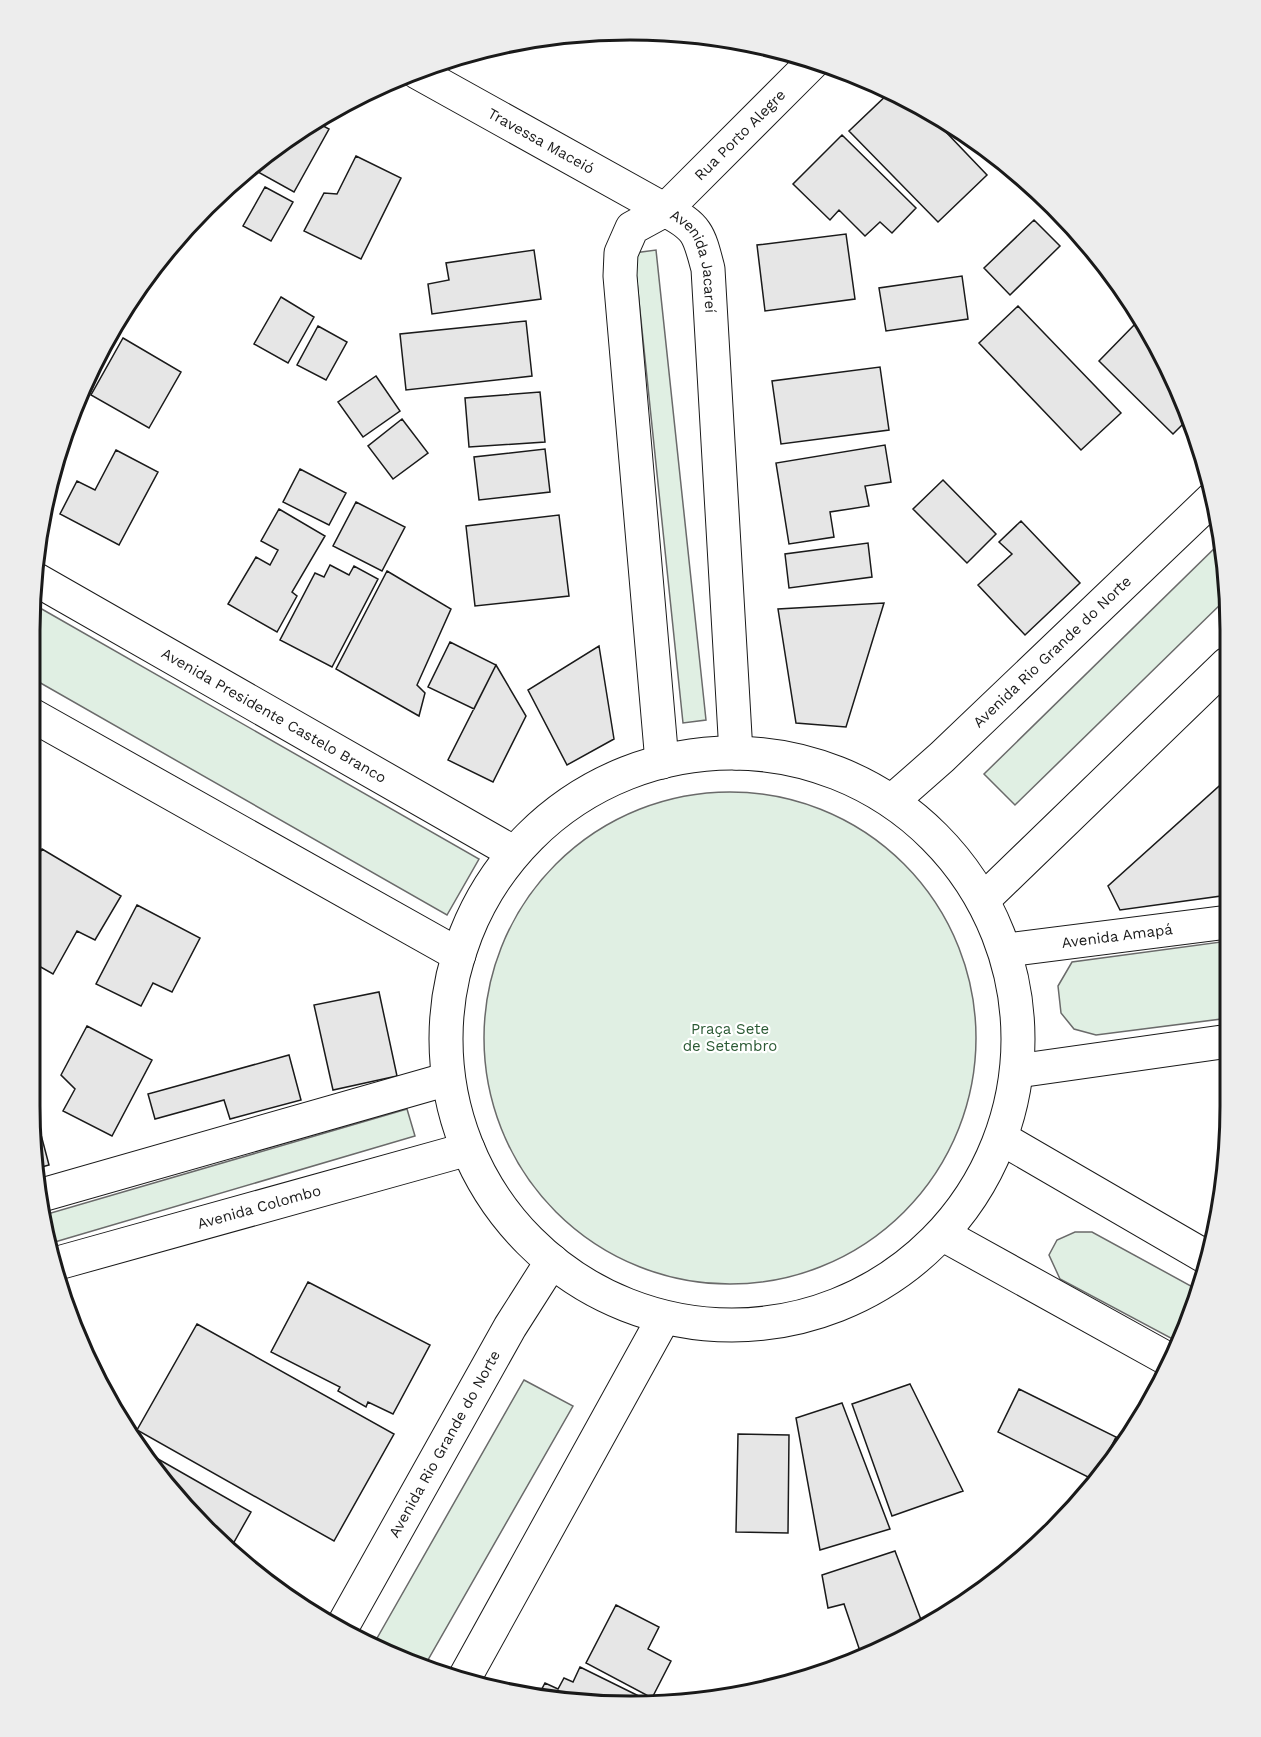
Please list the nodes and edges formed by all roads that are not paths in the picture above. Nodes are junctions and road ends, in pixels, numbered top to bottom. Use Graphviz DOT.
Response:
graph roads {
  1 [pos="807,68"];
  2 [pos="426,77"];
  3 [pos="665,210"];
  4 [pos="1206,504"];
  5 [pos="43,583"];
  6 [pos="1220,671"];
  7 [pos="40,720"];
  8 [pos="736,753"];
  9 [pos="662,762"];
  10 [pos="892,801"];
  11 [pos="511,850"];
  12 [pos="983,900"];
  13 [pos="1220,923"];
  14 [pos="1007,950"];
  15 [pos="459,955"];
  16 [pos="1220,1042"];
  17 [pos="1018,1071"];
  18 [pos="448,1079"];
  19 [pos="1001,1138"];
  20 [pos="468,1149"];
  21 [pos="47,1193"];
  22 [pos="942,1234"];
  23 [pos="1201,1254"];
  24 [pos="62,1261"];
  25 [pos="552,1261"];
  26 [pos="663,1319"];
  27 [pos="1164,1357"];
  28 [pos="345,1622"];
  29 [pos="467,1673"];
  1 -- 3 [label="main road, Rua Porto Alegre"];
  2 -- 3 [label="main road, Travessa Maceió"];
  3 -- 8 [label="main road, Avenida Jacareí"];
  3 -- 9 [label="main road, Avenida Jacareí"];
  4 -- 10 [label="main road, Avenida Rio Grande do Norte"];
  5 -- 11 [label="main road, Avenida Presidente Castelo Branco"];
  6 -- 12 [label="main road"];
  7 -- 15 [label="main road"];
  8 -- 9 [label="main road"];
  8 -- 10 [label="main road"];
  9 -- 11 [label="main road"];
  10 -- 12 [label="main road"];
  11 -- 15 [label="main road"];
  12 -- 14 [label="main road"];
  13 -- 14 [label="main road, Avenida Amapá"];
  14 -- 17 [label="main road"];
  15 -- 18 [label="main road"];
  16 -- 17 [label="main road"];
  17 -- 19 [label="main road"];
  18 -- 20 [label="main road"];
  18 -- 21 [label="main road"];
  19 -- 22 [label="main road"];
  19 -- 23 [label="main road"];
  20 -- 24 [label="main road, Avenida Colombo"];
  20 -- 25 [label="main road"];
  22 -- 26 [label="main road"];
  22 -- 27 [label="main road"];
  25 -- 26 [label="main road"];
  25 -- 28 [label="main road, Avenida Rio Grande do Norte"];
  26 -- 29 [label="main road"];
}
